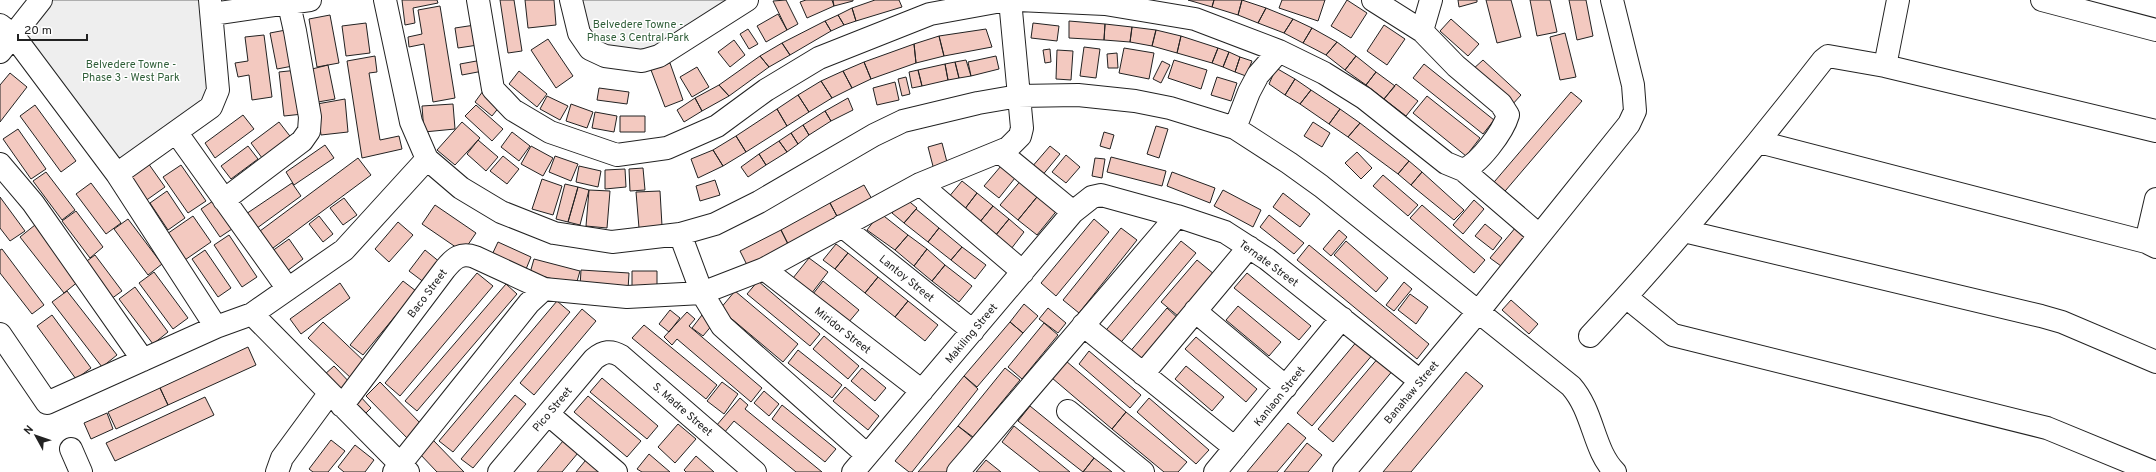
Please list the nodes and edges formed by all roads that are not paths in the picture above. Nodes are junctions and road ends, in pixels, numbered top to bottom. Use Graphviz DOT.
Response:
graph roads {
  1 [pos="41,0"];
  2 [pos="310,0"];
  3 [pos="385,0"];
  4 [pos="478,0"];
  5 [pos="571,0"];
  6 [pos="747,0"];
  7 [pos="1009,0"];
  8 [pos="1018,0"];
  9 [pos="1374,0"];
  10 [pos="1431,0"];
  11 [pos="1612,0"];
  12 [pos="1898,0"];
  13 [pos="2042,0"];
  14 [pos="288,2"];
  15 [pos="211,7"];
  16 [pos="7,30"];
  17 [pos="2156,30"];
  18 [pos="1422,31"];
  19 [pos="1279,51"];
  20 [pos="0,52"];
  21 [pos="1884,66"];
  22 [pos="1018,96"];
  23 [pos="1235,128"];
  24 [pos="2156,131"];
  25 [pos="176,132"];
  26 [pos="1759,142"];
  27 [pos="1000,152"];
  28 [pos="427,159"];
  29 [pos="0,164"];
  30 [pos="1462,170"];
  31 [pos="117,174"];
  32 [pos="920,184"];
  33 [pos="1092,197"];
  34 [pos="2156,199"];
  35 [pos="224,200"];
  36 [pos="1073,212"];
  37 [pos="1177,216"];
  38 [pos="842,226"];
  39 [pos="1684,231"];
  40 [pos="680,234"];
  41 [pos="1539,235"];
  42 [pos="2151,245"];
  43 [pos="1249,247"];
  44 [pos="764,268"];
  45 [pos="1022,272"];
  46 [pos="288,289"];
  47 [pos="544,289"];
  48 [pos="702,293"];
  49 [pos="1626,298"];
  50 [pos="1195,311"];
  51 [pos="1478,312"];
  52 [pos="252,314"];
  53 [pos="1342,318"];
  54 [pos="1083,325"];
  55 [pos="216,327"];
  56 [pos="973,331"];
  57 [pos="0,334"];
  58 [pos="1590,336"];
  59 [pos="609,352"];
  60 [pos="143,360"];
  61 [pos="2156,362"];
  62 [pos="1143,374"];
  63 [pos="1420,380"];
  64 [pos="1286,387"];
  65 [pos="922,391"];
  66 [pos="335,400"];
  67 [pos="1068,411"];
  68 [pos="548,414"];
  69 [pos="1235,448"];
  70 [pos="71,449"];
  71 [pos="867,455"];
  72 [pos="400,469"];
  73 [pos="1609,469"];
  74 [pos="613,471"];
  75 [pos="81,472"];
  76 [pos="277,472"];
  77 [pos="499,472"];
  78 [pos="755,472"];
  79 [pos="853,472"];
  80 [pos="958,472"];
  81 [pos="1143,472"];
  82 [pos="1216,472"];
  83 [pos="1344,472"];
  84 [pos="2154,472"];
  1 -- 16 [label="street"];
  2 -- 14 [label="street"];
  3 -- 28 [label="street"];
  4 -- 7 [label="street"];
  5 -- 6 [label="street"];
  7 -- 22 [label="street"];
  8 -- 19 [label="street"];
  9 -- 18 [label="street"];
  10 -- 18 [label="street"];
  11 -- 41 [label="street, Banahaw Street"];
  12 -- 21 [label="street"];
  13 -- 17 [label="street"];
  14 -- 15 [label="street"];
  14 -- 35 [label="street"];
  15 -- 25 [label="street"];
  16 -- 20 [label="street"];
  16 -- 31 [label="street"];
  18 -- 30 [label="street"];
  19 -- 23 [label="street"];
  19 -- 30 [label="street"];
  21 -- 24 [label="street"];
  21 -- 26 [label="street"];
  22 -- 23 [label="street"];
  22 -- 27 [label="street, Baco Street"];
  22 -- 40 [label="street"];
  23 -- 51 [label="street"];
  25 -- 31 [label="street"];
  25 -- 35 [label="street"];
  26 -- 39 [label="street"];
  26 -- 42 [label="street"];
  27 -- 32 [label="street, Baco Street"];
  27 -- 36 [label="street"];
  28 -- 40 [label="street"];
  28 -- 46 [label="street"];
  29 -- 60 [label="street"];
  30 -- 41 [label="street"];
  31 -- 55 [label="street"];
  32 -- 38 [label="street, Baco Street"];
  32 -- 45 [label="street"];
  33 -- 36 [label="street, Makiling Street"];
  33 -- 37 [label="street, Ternate Street"];
  34 -- 42 [label="street"];
  35 -- 46 [label="street"];
  36 -- 45 [label="street, Makiling Street"];
  37 -- 43 [label="street, Ternate Street"];
  37 -- 54 [label="street"];
  38 -- 44 [label="street, Baco Street"];
  38 -- 56 [label="street, Lantoy Street"];
  39 -- 49 [label="street"];
  39 -- 61 [label="street"];
  40 -- 48 [label="street"];
  41 -- 51 [label="street, Banahaw Street"];
  43 -- 50 [label="street"];
  43 -- 53 [label="street, Ternate Street"];
  44 -- 48 [label="street, Baco Street"];
  44 -- 65 [label="street, Miridor Street"];
  45 -- 56 [label="street, Makiling Street"];
  46 -- 52 [label="street"];
  47 -- 48 [label="street, Baco Street"];
  47 -- 66 [label="street, Baco Street"];
  47 -- 72 [label="street"];
  48 -- 71 [label="street"];
  49 -- 58 [label="street"];
  49 -- 84 [label="street"];
  50 -- 62 [label="street"];
  50 -- 64 [label="street"];
  51 -- 63 [label="street, Banahaw Street"];
  51 -- 73 [label="street"];
  52 -- 55 [label="street"];
  52 -- 66 [label="street"];
  53 -- 63 [label="street, Ternate Street"];
  53 -- 64 [label="street, Kanlaon Street"];
  54 -- 62 [label="street"];
  54 -- 80 [label="street"];
  55 -- 60 [label="street"];
  56 -- 65 [label="street, Makiling Street"];
  57 -- 60 [label="street"];
  59 -- 68 [label="street, Pico Street"];
  59 -- 78 [label="street, S. Madre Street"];
  62 -- 69 [label="street"];
  63 -- 83 [label="street, Banahaw Street"];
  64 -- 69 [label="street, Kanlaon Street"];
  65 -- 71 [label="street, Makiling Street"];
  66 -- 72 [label="street"];
  66 -- 76 [label="street"];
  67 -- 81 [label="street"];
  68 -- 74 [label="street"];
  68 -- 77 [label="street, Pico Street"];
  69 -- 82 [label="street, Kanlaon Street"];
  70 -- 75 [label="street"];
  71 -- 79 [label="street, Makiling Street"];
}
